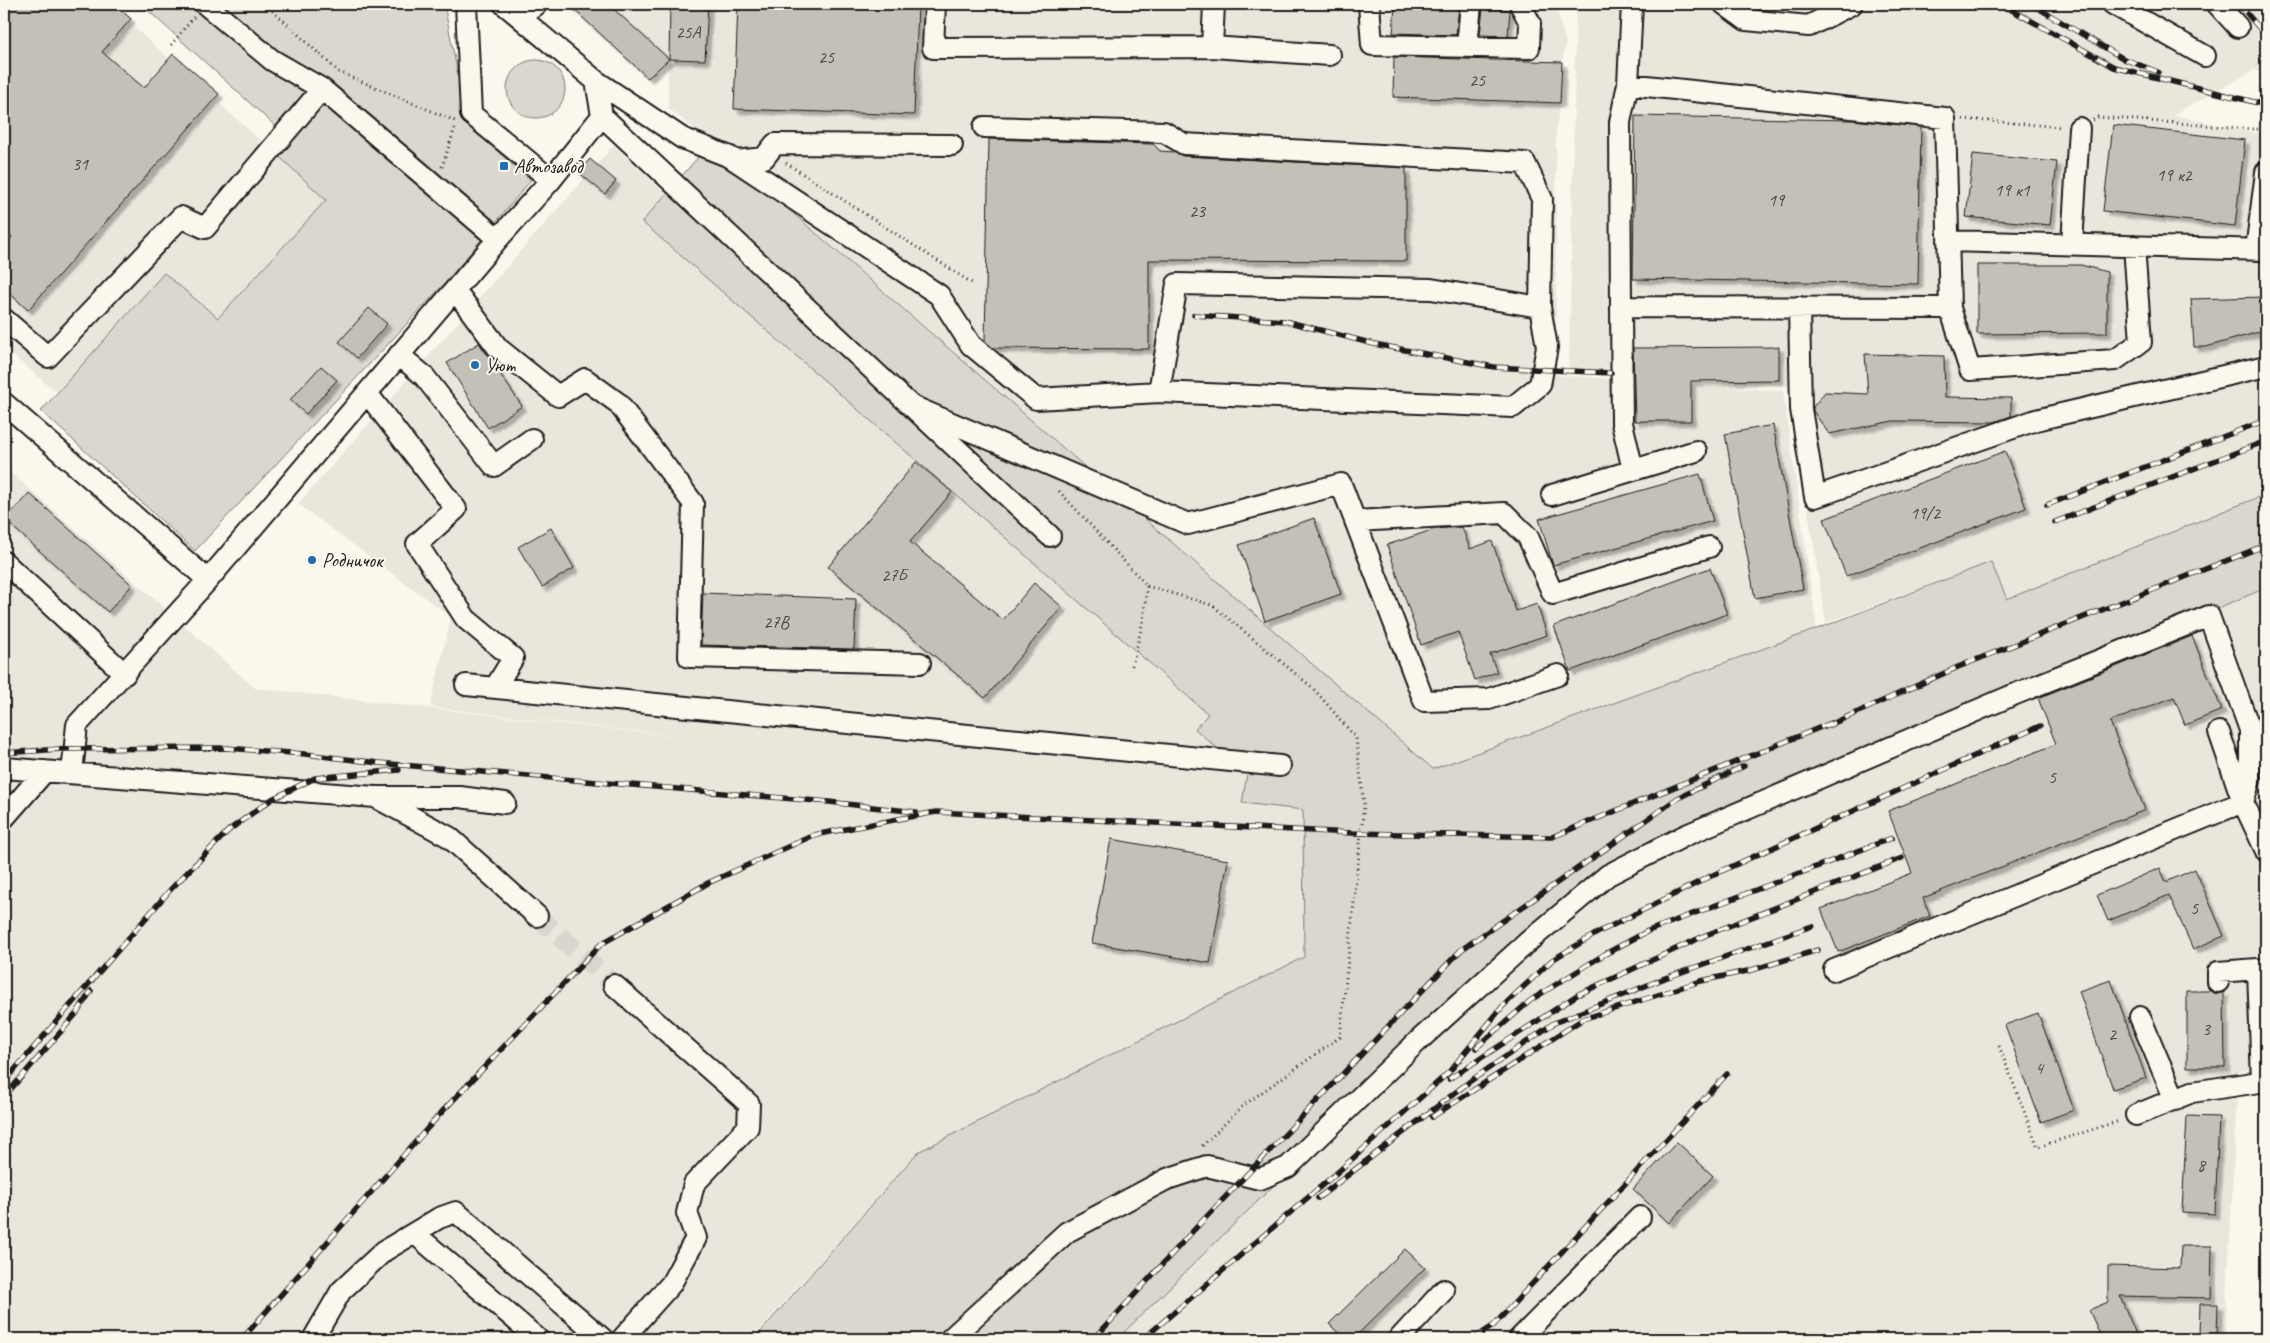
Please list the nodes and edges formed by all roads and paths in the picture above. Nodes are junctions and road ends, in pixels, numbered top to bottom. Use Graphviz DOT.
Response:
graph roads {
  1 [pos="265,4"];
  2 [pos="466,4"];
  3 [pos="504,4"];
  4 [pos="537,4"];
  5 [pos="935,4"];
  6 [pos="1214,4"];
  7 [pos="1369,4"];
  8 [pos="1471,4"];
  9 [pos="1520,4"];
  10 [pos="1632,4"];
  11 [pos="1724,4"];
  12 [pos="1852,4"];
  13 [pos="2113,4"];
  14 [pos="2217,4"];
  15 [pos="202,7"];
  16 [pos="520,17"];
  17 [pos="2238,27"];
  18 [pos="171,45"];
  19 [pos="1212,47"];
  20 [pos="1467,47"];
  21 [pos="1330,55"];
  22 [pos="2205,56"];
  23 [pos="596,81"];
  24 [pos="1628,84"];
  25 [pos="322,89"];
  26 [pos="602,116"];
  27 [pos="1945,118"];
  28 [pos="984,127"];
  29 [pos="2079,128"];
  30 [pos="2266,130"];
  31 [pos="952,145"];
  32 [pos="769,152"];
  33 [pos="736,161"];
  34 [pos="2266,172"];
  35 [pos="551,180"];
  36 [pos="436,186"];
  37 [pos="498,239"];
  38 [pos="1948,240"];
  39 [pos="2072,244"];
  40 [pos="2134,246"];
  41 [pos="2261,250"];
  42 [pos="975,285"];
  43 [pos="455,290"];
  44 [pos="1621,306"];
  45 [pos="1540,307"];
  46 [pos="1799,307"];
  47 [pos="1950,308"];
  48 [pos="4,319"];
  49 [pos="399,355"];
  50 [pos="2264,372"];
  51 [pos="1159,392"];
  52 [pos="367,393"];
  53 [pos="4,403"];
  54 [pos="912,406"];
  55 [pos="532,439"];
  56 [pos="1696,451"];
  57 [pos="1633,470"];
  58 [pos="1054,484"];
  59 [pos="1552,495"];
  60 [pos="1355,521"];
  61 [pos="1050,536"];
  62 [pos="1709,547"];
  63 [pos="4,562"];
  64 [pos="208,580"];
  65 [pos="1147,586"];
  66 [pos="920,663"];
  67 [pos="1131,670"];
  68 [pos="125,674"];
  69 [pos="1558,674"];
  70 [pos="466,685"];
  71 [pos="496,688"];
  72 [pos="2219,732"];
  73 [pos="1280,766"];
  74 [pos="4,768"];
  75 [pos="45,771"];
  76 [pos="72,773"];
  77 [pos="374,797"];
  78 [pos="2243,802"];
  79 [pos="504,803"];
  80 [pos="4,818"];
  81 [pos="2266,851"];
  82 [pos="537,916"];
  83 [pos="1834,970"];
  84 [pos="2218,982"];
  85 [pos="614,985"];
  86 [pos="2140,1017"];
  87 [pos="1999,1046"];
  88 [pos="2264,1082"];
  89 [pos="2174,1100"];
  90 [pos="2136,1115"];
  91 [pos="1198,1150"];
  92 [pos="1640,1217"];
  93 [pos="414,1233"];
  94 [pos="1444,1290"];
  95 [pos="313,1339"];
  96 [pos="538,1339"];
  97 [pos="603,1339"];
  98 [pos="622,1339"];
  99 [pos="950,1339"];
  100 [pos="1400,1339"];
  101 [pos="1519,1339"];
  1 -- 36 [label="path"];
  2 -- 35 [label="street"];
  3 -- 16 [label="street"];
  4 -- 16 [label="street"];
  5 -- 19 [label="street"];
  6 -- 19 [label="street"];
  7 -- 20 [label="street"];
  8 -- 20 [label="street"];
  9 -- 20 [label="street"];
  10 -- 24 [label="street"];
  11 -- 12 [label="street"];
  13 -- 22 [label="street"];
  14 -- 17 [label="street"];
  15 -- 18 [label="path"];
  15 -- 25 [label="street"];
  16 -- 23 [label="street"];
  19 -- 21 [label="street"];
  23 -- 26 [label="street"];
  23 -- 33 [label="street"];
  24 -- 27 [label="street"];
  24 -- 44 [label="street"];
  25 -- 36 [label="street"];
  25 -- 48 [label="street"];
  26 -- 35 [label="street"];
  26 -- 54 [label="street"];
  27 -- 29 [label="path"];
  27 -- 38 [label="street"];
  28 -- 45 [label="street"];
  29 -- 30 [label="path"];
  29 -- 39 [label="street"];
  31 -- 32 [label="street"];
  32 -- 33 [label="street"];
  32 -- 42 [label="path"];
  33 -- 51 [label="street"];
  34 -- 41 [label="street"];
  35 -- 37 [label="street"];
  36 -- 37 [label="street"];
  37 -- 43 [label="street"];
  38 -- 39 [label="street"];
  38 -- 47 [label="street"];
  39 -- 40 [label="street"];
  40 -- 41 [label="street"];
  40 -- 47 [label="street"];
  43 -- 49 [label="street"];
  43 -- 66 [label="street"];
  44 -- 46 [label="street"];
  44 -- 57 [label="street"];
  45 -- 51 [label="street"];
  45 -- 51 [label="street"];
  46 -- 47 [label="street"];
  46 -- 50 [label="street"];
  49 -- 52 [label="street"];
  49 -- 55 [label="street"];
  52 -- 64 [label="street"];
  52 -- 71 [label="street"];
  53 -- 64 [label="street"];
  54 -- 60 [label="street"];
  54 -- 61 [label="street"];
  56 -- 57 [label="street"];
  57 -- 59 [label="street"];
  58 -- 65 [label="path"];
  60 -- 62 [label="street"];
  60 -- 69 [label="street"];
  63 -- 68 [label="street"];
  64 -- 68 [label="street"];
  65 -- 67 [label="path"];
  65 -- 91 [label="path"];
  68 -- 76 [label="street"];
  70 -- 71 [label="street"];
  71 -- 73 [label="street"];
  72 -- 78 [label="street"];
  74 -- 75 [label="street"];
  75 -- 76 [label="street"];
  75 -- 80 [label="street"];
  76 -- 77 [label="street"];
  77 -- 79 [label="street"];
  77 -- 82 [label="street"];
  78 -- 81 [label="street"];
  78 -- 83 [label="street"];
  78 -- 99 [label="street"];
  84 -- 88 [label="street"];
  85 -- 98 [label="street"];
  86 -- 89 [label="street"];
  87 -- 90 [label="path"];
  88 -- 89 [label="street"];
  89 -- 90 [label="street"];
  92 -- 101 [label="street"];
  93 -- 95 [label="street"];
  93 -- 96 [label="street"];
  93 -- 97 [label="street"];
  94 -- 100 [label="street"];
}
